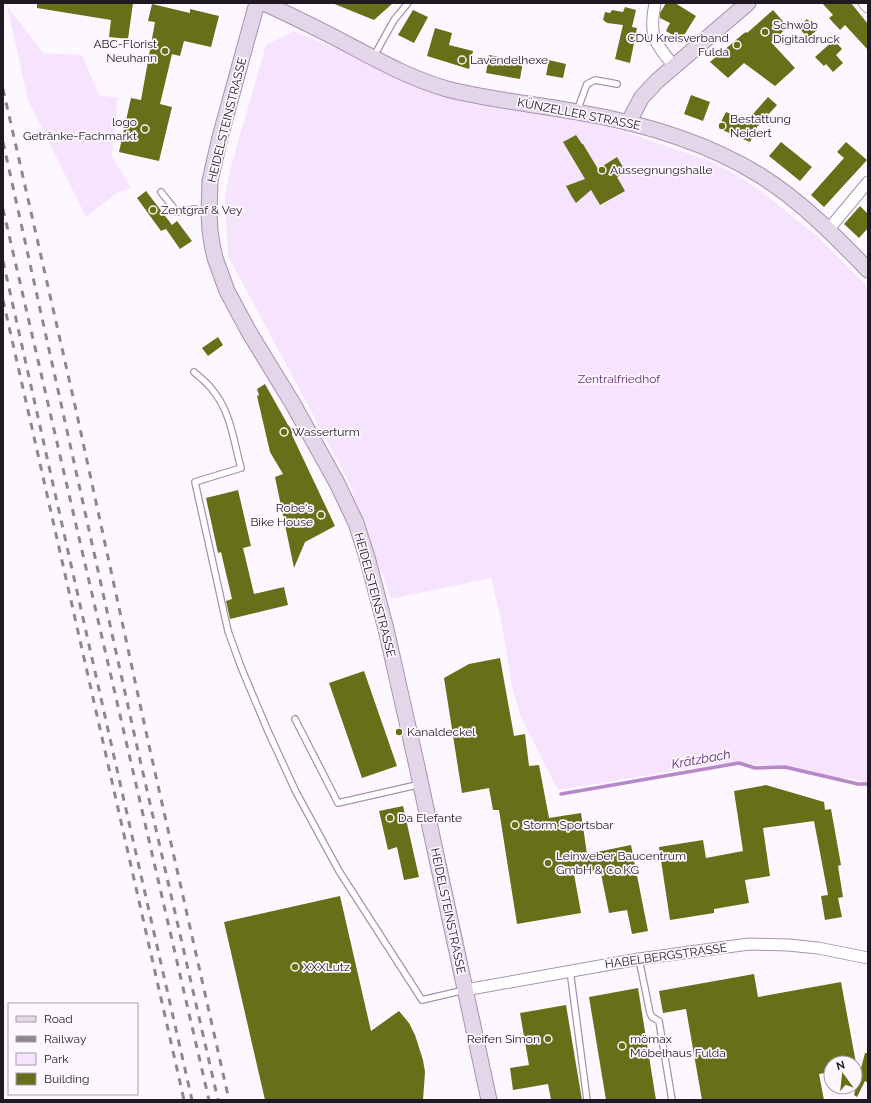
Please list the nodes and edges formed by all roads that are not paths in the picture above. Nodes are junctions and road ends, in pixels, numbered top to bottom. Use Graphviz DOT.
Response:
graph roads {
  1 [pos="257,3"];
  2 [pos="264,3"];
  3 [pos="408,3"];
  4 [pos="655,3"];
  5 [pos="864,3"];
  6 [pos="744,4"];
  7 [pos="868,7"];
  8 [pos="373,58"];
  9 [pos="674,66"];
  10 [pos="617,84"];
  11 [pos="577,112"];
  12 [pos="628,122"];
  13 [pos="868,182"];
  14 [pos="161,192"];
  15 [pos="209,213"];
  16 [pos="828,230"];
  17 [pos="868,270"];
  18 [pos="194,372"];
  19 [pos="295,719"];
  20 [pos="421,784"];
  21 [pos="868,958"];
  22 [pos="639,959"];
  23 [pos="570,970"];
  24 [pos="465,990"];
  25 [pos="489,1100"];
  26 [pos="587,1100"];
  27 [pos="672,1100"];
  1 -- 15 [label="main road, HEIDELSTEINSTRASSE"];
  2 -- 8 [label="main road, KÜNZELLER STRASSE"];
  3 -- 8 [label="lane"];
  4 -- 9 [label="street"];
  5 -- 7 [label="street"];
  6 -- 9 [label="main road"];
  8 -- 11 [label="main road, KÜNZELLER STRASSE"];
  9 -- 12 [label="main road"];
  10 -- 11 [label="lane"];
  11 -- 12 [label="main road, KÜNZELLER STRASSE"];
  12 -- 16 [label="main road, KÜNZELLER STRASSE"];
  13 -- 16 [label="street"];
  14 -- 15 [label="lane"];
  15 -- 20 [label="main road, HEIDELSTEINSTRASSE"];
  16 -- 17 [label="main road, KÜNZELLER STRASSE"];
  18 -- 24 [label="lane"];
  19 -- 20 [label="lane"];
  20 -- 24 [label="main road, HEIDELSTEINSTRASSE"];
  21 -- 22 [label="street, HABELBERGSTRASSE"];
  22 -- 23 [label="street, HABELBERGSTRASSE"];
  22 -- 27 [label="lane"];
  23 -- 24 [label="street, HABELBERGSTRASSE"];
  23 -- 26 [label="lane"];
  24 -- 25 [label="main road, HEIDELSTEINSTRASSE"];
}
